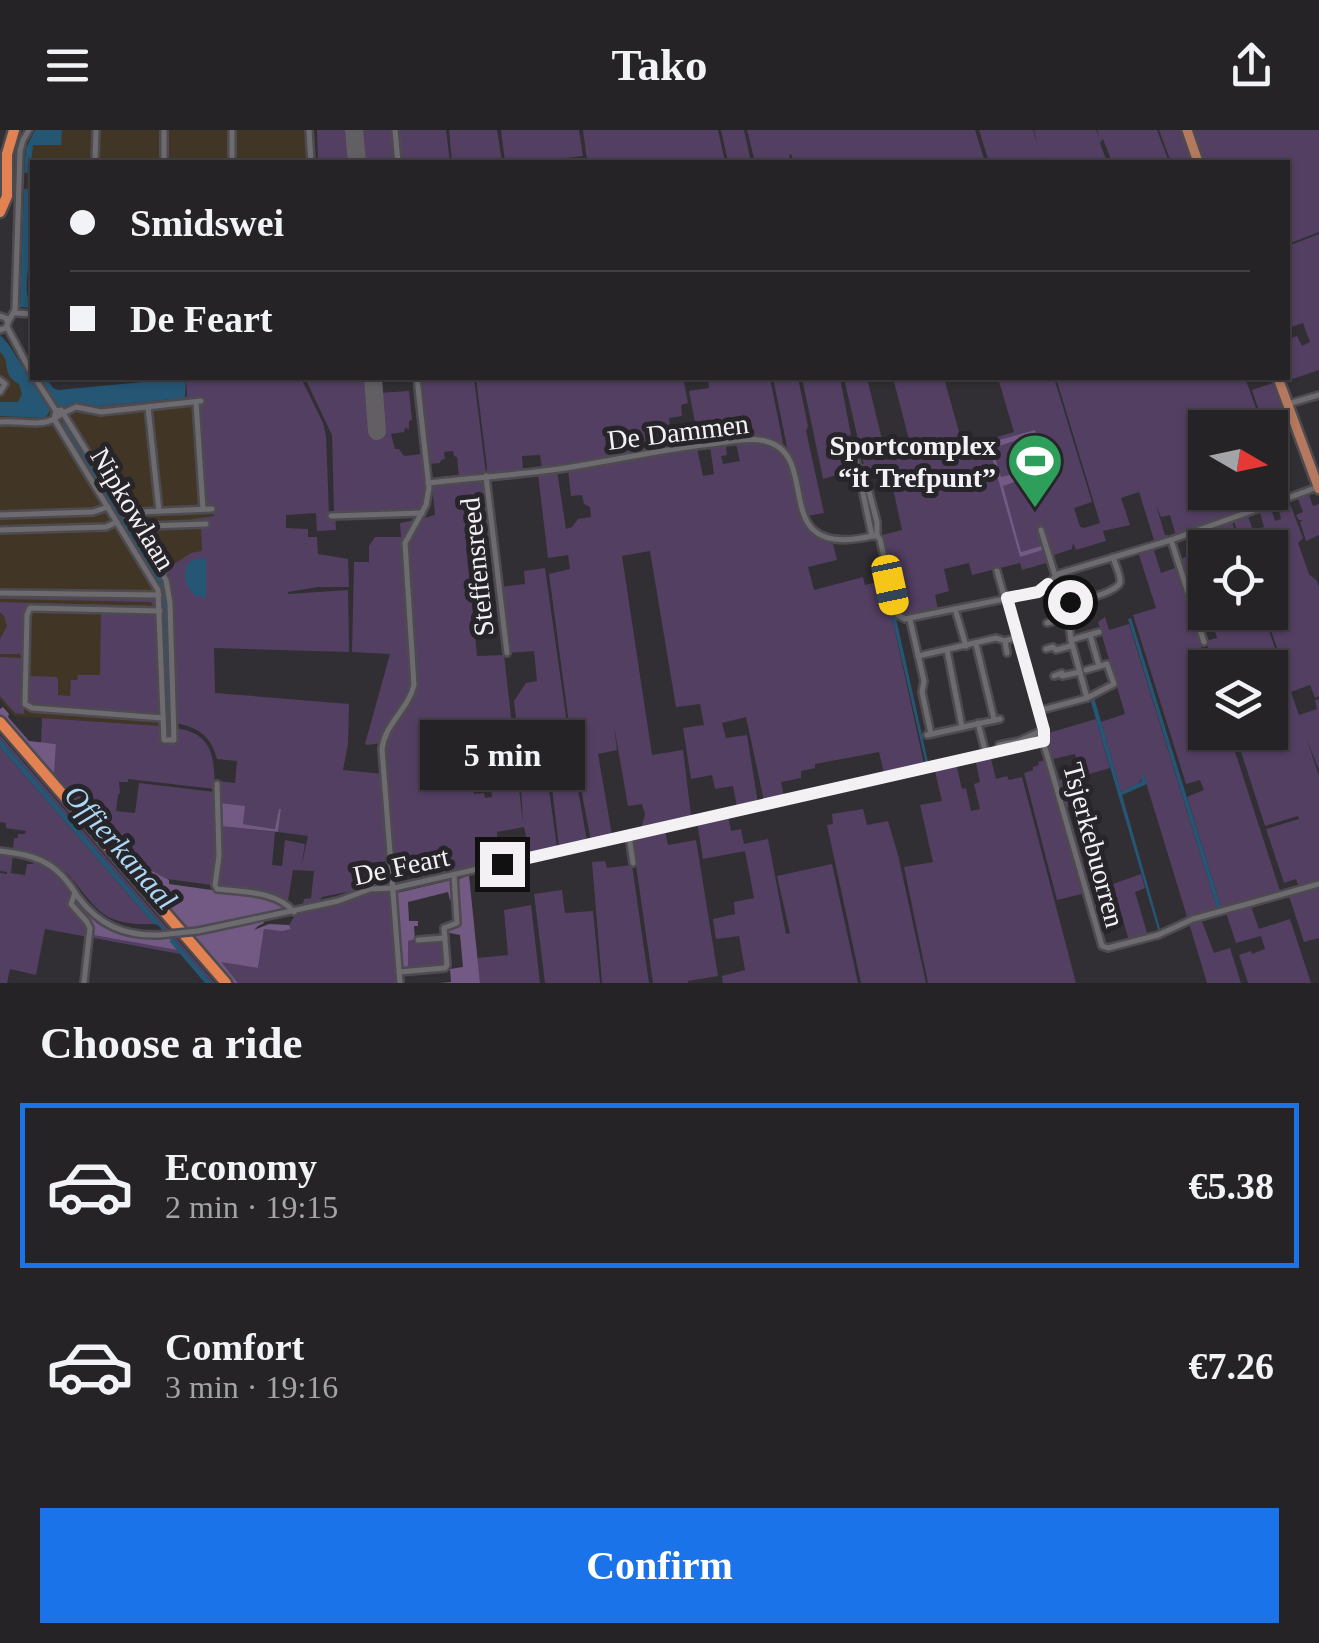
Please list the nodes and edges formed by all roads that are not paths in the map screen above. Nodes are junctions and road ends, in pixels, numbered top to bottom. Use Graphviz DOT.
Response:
graph roads {
  1 [pos="14,130"];
  2 [pos="29,130"];
  3 [pos="96,130"];
  4 [pos="164,130"];
  5 [pos="232,130"];
  6 [pos="309,130"];
  7 [pos="395,130"];
  8 [pos="1186,130"];
  9 [pos="96,160"];
  10 [pos="164,160"];
  11 [pos="232,160"];
  12 [pos="311,160"];
  13 [pos="398,160"];
  14 [pos="1197,160"];
  15 [pos="0,179"];
  16 [pos="0,203"];
  17 [pos="0,212"];
  18 [pos="14,311"];
  19 [pos="30,314"];
  20 [pos="3,323"];
  21 [pos="30,369"];
  22 [pos="0,380"];
  23 [pos="37,380"];
  24 [pos="418,380"];
  25 [pos="1279,380"];
  26 [pos="0,392"];
  27 [pos="1319,395"];
  28 [pos="1288,404"];
  29 [pos="148,407"];
  30 [pos="58,414"];
  31 [pos="0,422"];
  32 [pos="854,456"];
  33 [pos="863,470"];
  34 [pos="486,476"];
  35 [pos="428,482"];
  36 [pos="1319,488"];
  37 [pos="108,507"];
  38 [pos="203,509"];
  39 [pos="212,509"];
  40 [pos="158,511"];
  41 [pos="422,513"];
  42 [pos="0,515"];
  43 [pos="126,516"];
  44 [pos="331,516"];
  45 [pos="118,521"];
  46 [pos="206,524"];
  47 [pos="0,530"];
  48 [pos="1042,530"];
  49 [pos="136,531"];
  50 [pos="875,536"];
  51 [pos="1171,540"];
  52 [pos="1114,558"];
  53 [pos="997,570"];
  54 [pos="1055,575"];
  55 [pos="1048,584"];
  56 [pos="0,593"];
  57 [pos="160,596"];
  58 [pos="1006,598"];
  59 [pos="1066,601"];
  60 [pos="956,609"];
  61 [pos="160,611"];
  62 [pos="1068,618"];
  63 [pos="909,619"];
  64 [pos="1047,622"];
  65 [pos="1099,632"];
  66 [pos="1090,635"];
  67 [pos="1018,637"];
  68 [pos="1005,641"];
  69 [pos="1204,642"];
  70 [pos="1071,643"];
  71 [pos="976,644"];
  72 [pos="966,646"];
  73 [pos="1046,648"];
  74 [pos="947,650"];
  75 [pos="1007,652"];
  76 [pos="507,653"];
  77 [pos="918,656"];
  78 [pos="1099,666"];
  79 [pos="1083,671"];
  80 [pos="1054,676"];
  81 [pos="1087,698"];
  82 [pos="1038,711"];
  83 [pos="163,718"];
  84 [pos="0,722"];
  85 [pos="978,723"];
  86 [pos="962,727"];
  87 [pos="0,730"];
  88 [pos="1044,730"];
  89 [pos="1044,741"];
  90 [pos="999,745"];
  91 [pos="986,754"];
  92 [pos="217,784"];
  93 [pos="628,836"];
  94 [pos="0,851"];
  95 [pos="633,863"];
  96 [pos="454,875"];
  97 [pos="1319,884"];
  98 [pos="394,888"];
  99 [pos="76,893"];
  100 [pos="294,912"];
  101 [pos="445,938"];
  102 [pos="418,940"];
  103 [pos="400,972"];
  104 [pos="84,983"];
  105 [pos="222,983"];
  106 [pos="400,983"];
  1 -- 17 [label="highway"];
  2 -- 18 [label="street"];
  3 -- 9 [label="street"];
  4 -- 10 [label="street"];
  5 -- 11 [label="street"];
  6 -- 12 [label="street"];
  7 -- 13 [label="street"];
  8 -- 14 [label="main road"];
  15 -- 16 [label="highway"];
  18 -- 19 [label="street"];
  18 -- 20 [label="street"];
  20 -- 21 [label="street, Nipkowlaan"];
  22 -- 26 [label="street"];
  23 -- 30 [label="street, Nipkowlaan"];
  24 -- 35 [label="street"];
  25 -- 28 [label="main road"];
  27 -- 28 [label="street"];
  28 -- 36 [label="main road"];
  29 -- 30 [label="street"];
  29 -- 38 [label="street"];
  29 -- 40 [label="street"];
  30 -- 31 [label="street"];
  30 -- 37 [label="street, Nipkowlaan"];
  30 -- 43 [label="street, Nipkowlaan"];
  32 -- 50 [label="street"];
  33 -- 50 [label="street"];
  34 -- 35 [label="street, De Dammen"];
  34 -- 50 [label="street, De Dammen"];
  34 -- 76 [label="street, Steffensreed"];
  35 -- 41 [label="street"];
  36 -- 51 [label="street"];
  37 -- 42 [label="street"];
  37 -- 45 [label="street, Nipkowlaan"];
  38 -- 39 [label="street"];
  38 -- 40 [label="street"];
  40 -- 43 [label="street"];
  41 -- 44 [label="street"];
  41 -- 98 [label="street"];
  43 -- 45 [label="street, Nipkowlaan"];
  43 -- 49 [label="street, Nipkowlaan"];
  45 -- 47 [label="street"];
  45 -- 57 [label="street, Nipkowlaan"];
  46 -- 49 [label="street"];
  48 -- 54 [label="street"];
  49 -- 83 [label="street, Nipkowlaan"];
  50 -- 63 [label="street"];
  51 -- 52 [label="street"];
  51 -- 69 [label="street"];
  52 -- 54 [label="street"];
  52 -- 59 [label="street"];
  53 -- 58 [label="street, Tsjerkebuorren"];
  54 -- 55 [label="street"];
  55 -- 58 [label="street"];
  55 -- 59 [label="street"];
  56 -- 57 [label="street"];
  57 -- 61 [label="street, Nipkowlaan"];
  58 -- 60 [label="street"];
  58 -- 67 [label="street, Tsjerkebuorren"];
  59 -- 62 [label="street"];
  60 -- 63 [label="street"];
  60 -- 72 [label="street"];
  61 -- 83 [label="street, Nipkowlaan"];
  61 -- 83 [label="street"];
  62 -- 64 [label="street"];
  62 -- 70 [label="street"];
  63 -- 77 [label="street"];
  65 -- 66 [label="street"];
  66 -- 70 [label="street"];
  66 -- 78 [label="street"];
  67 -- 68 [label="street"];
  67 -- 82 [label="street, Tsjerkebuorren"];
  68 -- 71 [label="street"];
  68 -- 75 [label="street"];
  70 -- 73 [label="street"];
  70 -- 79 [label="street"];
  71 -- 72 [label="street"];
  71 -- 85 [label="street"];
  72 -- 74 [label="street"];
  74 -- 77 [label="street"];
  74 -- 86 [label="street"];
  77 -- 86 [label="street"];
  78 -- 79 [label="street"];
  78 -- 81 [label="street"];
  79 -- 80 [label="street"];
  79 -- 81 [label="street"];
  81 -- 82 [label="street"];
  82 -- 88 [label="street, Tsjerkebuorren"];
  84 -- 105 [label="highway"];
  85 -- 86 [label="street"];
  85 -- 91 [label="street"];
  87 -- 105 [label="highway"];
  88 -- 89 [label="street, Tsjerkebuorren"];
  88 -- 90 [label="street"];
  89 -- 91 [label="street, De Feart"];
  89 -- 97 [label="street, Tsjerkebuorren"];
  91 -- 93 [label="street, De Feart"];
  92 -- 100 [label="street"];
  93 -- 95 [label="street"];
  93 -- 96 [label="street, De Feart"];
  94 -- 99 [label="street, De Feart"];
  96 -- 98 [label="street, De Feart"];
  96 -- 101 [label="street"];
  98 -- 100 [label="street, De Feart"];
  98 -- 103 [label="street"];
  99 -- 100 [label="street, De Feart, bridge"];
  99 -- 104 [label="street"];
  101 -- 102 [label="street"];
  101 -- 103 [label="street"];
  103 -- 106 [label="street"];
}
